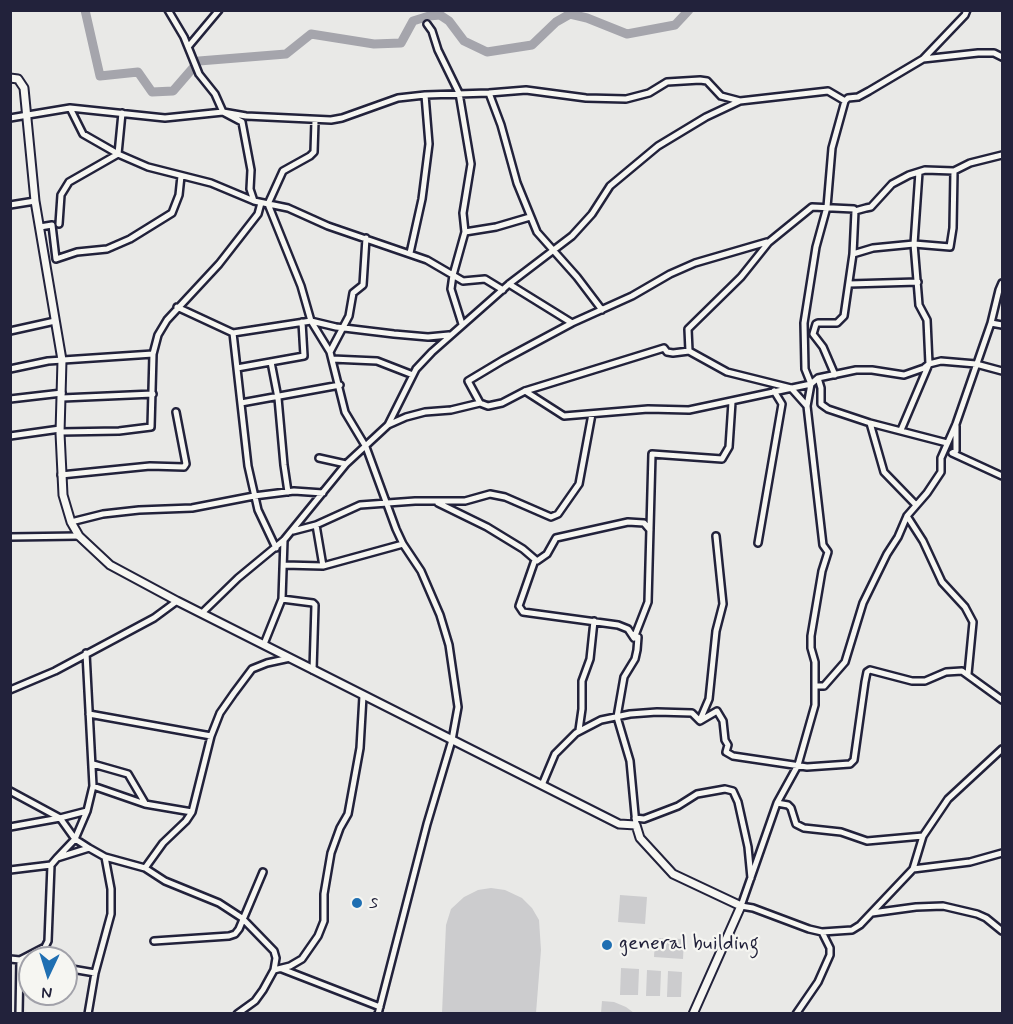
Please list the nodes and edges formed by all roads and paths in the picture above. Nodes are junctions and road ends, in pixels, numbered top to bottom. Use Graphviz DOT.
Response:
graph roads {
  1 [pos="168,10"];
  2 [pos="219,10"];
  3 [pos="967,10"];
  4 [pos="427,24"];
  5 [pos="188,47"];
  6 [pos="1002,57"];
  7 [pos="923,59"];
  8 [pos="10,78"];
  9 [pos="459,93"];
  10 [pos="489,93"];
  11 [pos="425,94"];
  12 [pos="740,101"];
  13 [pos="845,101"];
  14 [pos="70,108"];
  15 [pos="223,112"];
  16 [pos="122,113"];
  17 [pos="25,116"];
  18 [pos="10,117"];
  19 [pos="315,121"];
  20 [pos="118,154"];
  21 [pos="1002,155"];
  22 [pos="954,171"];
  23 [pos="919,172"];
  24 [pos="181,176"];
  25 [pos="35,201"];
  26 [pos="254,201"];
  27 [pos="264,204"];
  28 [pos="10,205"];
  29 [pos="827,207"];
  30 [pos="855,211"];
  31 [pos="530,217"];
  32 [pos="58,224"];
  33 [pos="40,227"];
  34 [pos="465,232"];
  35 [pos="366,238"];
  36 [pos="769,242"];
  37 [pos="914,244"];
  38 [pos="554,251"];
  39 [pos="410,253"];
  40 [pos="853,254"];
  41 [pos="453,275"];
  42 [pos="918,282"];
  43 [pos="1002,283"];
  44 [pos="509,284"];
  45 [pos="849,284"];
  46 [pos="503,290"];
  47 [pos="1001,290"];
  48 [pos="177,307"];
  49 [pos="602,310"];
  50 [pos="55,321"];
  51 [pos="311,321"];
  52 [pos="302,322"];
  53 [pos="572,323"];
  54 [pos="991,323"];
  55 [pos="462,324"];
  56 [pos="1002,325"];
  57 [pos="342,327"];
  58 [pos="10,331"];
  59 [pos="233,333"];
  60 [pos="450,335"];
  61 [pos="689,351"];
  62 [pos="330,352"];
  63 [pos="153,354"];
  64 [pos="332,359"];
  65 [pos="62,360"];
  66 [pos="272,362"];
  67 [pos="929,364"];
  68 [pos="976,364"];
  69 [pos="237,368"];
  70 [pos="10,369"];
  71 [pos="1002,371"];
  72 [pos="413,375"];
  73 [pos="835,375"];
  74 [pos="818,378"];
  75 [pos="811,384"];
  76 [pos="340,385"];
  77 [pos="791,388"];
  78 [pos="774,391"];
  79 [pos="525,392"];
  80 [pos="153,394"];
  81 [pos="62,396"];
  82 [pos="278,398"];
  83 [pos="10,399"];
  84 [pos="732,402"];
  85 [pos="242,403"];
  86 [pos="480,403"];
  87 [pos="807,406"];
  88 [pos="176,412"];
  89 [pos="592,414"];
  90 [pos="870,423"];
  91 [pos="956,424"];
  92 [pos="388,425"];
  93 [pos="900,430"];
  94 [pos="60,431"];
  95 [pos="10,436"];
  96 [pos="947,443"];
  97 [pos="366,447"];
  98 [pos="320,458"];
  99 [pos="346,464"];
  100 [pos="61,475"];
  101 [pos="1002,476"];
  102 [pos="288,492"];
  103 [pos="323,493"];
  104 [pos="254,496"];
  105 [pos="436,502"];
  106 [pos="386,503"];
  107 [pos="916,505"];
  108 [pos="907,516"];
  109 [pos="71,522"];
  110 [pos="316,525"];
  111 [pos="650,530"];
  112 [pos="291,531"];
  113 [pos="79,536"];
  114 [pos="716,536"];
  115 [pos="10,537"];
  116 [pos="284,540"];
  117 [pos="758,543"];
  118 [pos="403,544"];
  119 [pos="276,548"];
  120 [pos="535,560"];
  121 [pos="284,565"];
  122 [pos="323,566"];
  123 [pos="282,599"];
  124 [pos="177,601"];
  125 [pos="202,613"];
  126 [pos="594,621"];
  127 [pos="634,638"];
  128 [pos="264,644"];
  129 [pos="87,653"];
  130 [pos="290,658"];
  131 [pos="313,670"];
  132 [pos="968,674"];
  133 [pos="816,686"];
  134 [pos="10,690"];
  135 [pos="363,696"];
  136 [pos="1002,700"];
  137 [pos="89,714"];
  138 [pos="617,717"];
  139 [pos="700,721"];
  140 [pos="579,730"];
  141 [pos="211,736"];
  142 [pos="452,740"];
  143 [pos="1002,749"];
  144 [pos="93,764"];
  145 [pos="798,765"];
  146 [pos="543,785"];
  147 [pos="93,786"];
  148 [pos="10,790"];
  149 [pos="777,803"];
  150 [pos="145,804"];
  151 [pos="87,811"];
  152 [pos="192,812"];
  153 [pos="60,818"];
  154 [pos="636,821"];
  155 [pos="10,826"];
  156 [pos="923,836"];
  157 [pos="75,838"];
  158 [pos="89,848"];
  159 [pos="1002,853"];
  160 [pos="105,857"];
  161 [pos="57,858"];
  162 [pos="51,865"];
  163 [pos="145,868"];
  164 [pos="912,869"];
  165 [pos="10,870"];
  166 [pos="263,872"];
  167 [pos="751,880"];
  168 [pos="741,906"];
  169 [pos="872,913"];
  170 [pos="242,918"];
  171 [pos="1002,931"];
  172 [pos="822,932"];
  173 [pos="154,941"];
  174 [pos="46,946"];
  175 [pos="282,969"];
  176 [pos="78,970"];
  177 [pos="274,970"];
  178 [pos="95,973"];
  179 [pos="380,1007"];
  180 [pos="88,1014"];
  181 [pos="237,1014"];
  182 [pos="378,1014"];
  183 [pos="693,1014"];
  184 [pos="796,1014"];
  1 -- 5 [label="street"];
  2 -- 5 [label="street"];
  3 -- 7 [label="street"];
  4 -- 9 [label="street"];
  5 -- 15 [label="street"];
  6 -- 7 [label="street"];
  7 -- 13 [label="street"];
  8 -- 17 [label="street"];
  9 -- 10 [label="street"];
  9 -- 11 [label="street"];
  9 -- 34 [label="street"];
  10 -- 12 [label="street"];
  10 -- 31 [label="street"];
  11 -- 19 [label="street"];
  11 -- 39 [label="street"];
  12 -- 13 [label="street"];
  12 -- 38 [label="street"];
  13 -- 29 [label="street"];
  14 -- 16 [label="street"];
  14 -- 17 [label="street"];
  14 -- 20 [label="street"];
  15 -- 16 [label="street"];
  15 -- 19 [label="street"];
  15 -- 26 [label="street"];
  16 -- 20 [label="street"];
  17 -- 18 [label="street"];
  17 -- 25 [label="street"];
  19 -- 27 [label="street"];
  20 -- 24 [label="street"];
  20 -- 32 [label="street"];
  21 -- 22 [label="street"];
  22 -- 23 [label="street"];
  22 -- 37 [label="street"];
  23 -- 30 [label="street"];
  23 -- 37 [label="street"];
  24 -- 26 [label="street"];
  24 -- 33 [label="street"];
  25 -- 28 [label="street"];
  25 -- 33 [label="street"];
  26 -- 27 [label="street"];
  27 -- 35 [label="street"];
  27 -- 48 [label="street"];
  27 -- 51 [label="street"];
  29 -- 30 [label="street"];
  29 -- 36 [label="street"];
  29 -- 75 [label="street"];
  30 -- 40 [label="street"];
  31 -- 34 [label="street"];
  31 -- 38 [label="street"];
  33 -- 50 [label="street"];
  34 -- 41 [label="street"];
  35 -- 39 [label="street"];
  35 -- 57 [label="street"];
  36 -- 49 [label="street"];
  36 -- 61 [label="street"];
  37 -- 40 [label="street"];
  37 -- 42 [label="street"];
  38 -- 44 [label="street"];
  38 -- 49 [label="street"];
  39 -- 41 [label="street"];
  40 -- 45 [label="street"];
  41 -- 46 [label="street"];
  41 -- 55 [label="street"];
  42 -- 45 [label="street"];
  42 -- 67 [label="street"];
  43 -- 47 [label="street"];
  44 -- 46 [label="street"];
  44 -- 53 [label="street"];
  45 -- 73 [label="street"];
  46 -- 55 [label="street"];
  47 -- 54 [label="street"];
  48 -- 59 [label="street"];
  48 -- 63 [label="street"];
  49 -- 53 [label="street"];
  50 -- 58 [label="street"];
  50 -- 65 [label="street"];
  51 -- 52 [label="street"];
  51 -- 57 [label="street"];
  51 -- 62 [label="street"];
  52 -- 59 [label="street"];
  52 -- 66 [label="street"];
  53 -- 86 [label="street"];
  54 -- 56 [label="street"];
  54 -- 68 [label="street"];
  55 -- 60 [label="street"];
  57 -- 60 [label="street"];
  57 -- 62 [label="street"];
  59 -- 69 [label="street"];
  60 -- 72 [label="street"];
  61 -- 77 [label="street"];
  61 -- 79 [label="street"];
  62 -- 64 [label="street"];
  63 -- 65 [label="street"];
  63 -- 80 [label="street"];
  64 -- 72 [label="street"];
  64 -- 76 [label="street"];
  65 -- 70 [label="street"];
  65 -- 81 [label="street"];
  66 -- 69 [label="street"];
  66 -- 82 [label="street"];
  67 -- 68 [label="street"];
  67 -- 73 [label="street"];
  67 -- 93 [label="street"];
  68 -- 71 [label="street"];
  68 -- 91 [label="street"];
  69 -- 85 [label="street"];
  72 -- 92 [label="street"];
  73 -- 74 [label="street"];
  74 -- 75 [label="street"];
  74 -- 90 [label="street"];
  75 -- 77 [label="street"];
  75 -- 87 [label="street"];
  76 -- 82 [label="street"];
  76 -- 97 [label="street"];
  77 -- 78 [label="street"];
  77 -- 87 [label="street"];
  78 -- 84 [label="street"];
  78 -- 117 [label="street"];
  79 -- 86 [label="street"];
  79 -- 89 [label="street"];
  80 -- 81 [label="street"];
  80 -- 94 [label="street"];
  81 -- 83 [label="street"];
  81 -- 94 [label="street"];
  82 -- 85 [label="street"];
  82 -- 102 [label="street"];
  84 -- 89 [label="street"];
  84 -- 111 [label="street"];
  85 -- 104 [label="street"];
  86 -- 92 [label="street"];
  87 -- 133 [label="street"];
  88 -- 100 [label="street"];
  89 -- 105 [label="street"];
  90 -- 93 [label="street"];
  90 -- 107 [label="street"];
  91 -- 96 [label="street"];
  91 -- 101 [label="street"];
  92 -- 97 [label="street"];
  93 -- 96 [label="street"];
  94 -- 95 [label="street"];
  94 -- 100 [label="street"];
  96 -- 107 [label="street"];
  97 -- 99 [label="street"];
  97 -- 106 [label="street"];
  98 -- 99 [label="street"];
  99 -- 103 [label="street"];
  100 -- 109 [label="street"];
  102 -- 103 [label="street"];
  102 -- 104 [label="street"];
  103 -- 112 [label="street"];
  104 -- 109 [label="street"];
  104 -- 119 [label="street"];
  105 -- 106 [label="street"];
  105 -- 120 [label="street"];
  106 -- 110 [label="street"];
  106 -- 118 [label="street"];
  107 -- 108 [label="street"];
  108 -- 132 [label="street"];
  108 -- 133 [label="street"];
  109 -- 113 [label="street"];
  110 -- 112 [label="street"];
  110 -- 122 [label="street"];
  111 -- 120 [label="street"];
  111 -- 127 [label="street"];
  112 -- 116 [label="street"];
  113 -- 115 [label="street"];
  113 -- 124 [label="street"];
  114 -- 139 [label="street"];
  116 -- 119 [label="street"];
  116 -- 121 [label="street"];
  118 -- 122 [label="street"];
  118 -- 142 [label="street"];
  119 -- 125 [label="street"];
  120 -- 126 [label="street"];
  121 -- 122 [label="street"];
  121 -- 123 [label="street"];
  123 -- 128 [label="street"];
  123 -- 131 [label="street"];
  124 -- 125 [label="street"];
  124 -- 129 [label="street"];
  125 -- 128 [label="street"];
  126 -- 127 [label="street"];
  126 -- 140 [label="street"];
  127 -- 138 [label="street"];
  128 -- 130 [label="street"];
  129 -- 134 [label="street"];
  129 -- 137 [label="street"];
  130 -- 131 [label="street"];
  130 -- 141 [label="street"];
  131 -- 135 [label="street"];
  132 -- 136 [label="street"];
  132 -- 145 [label="street"];
  133 -- 145 [label="street"];
  135 -- 142 [label="street"];
  135 -- 175 [label="street"];
  137 -- 141 [label="street"];
  137 -- 144 [label="street"];
  138 -- 139 [label="street"];
  138 -- 140 [label="street"];
  138 -- 154 [label="street"];
  139 -- 145 [label="street"];
  140 -- 146 [label="street"];
  141 -- 152 [label="street"];
  142 -- 146 [label="street"];
  142 -- 179 [label="street"];
  143 -- 156 [label="street"];
  144 -- 147 [label="street"];
  144 -- 150 [label="street"];
  145 -- 149 [label="street"];
  146 -- 154 [label="street"];
  147 -- 150 [label="street"];
  147 -- 151 [label="street"];
  148 -- 153 [label="street"];
  149 -- 156 [label="street"];
  149 -- 167 [label="street"];
  150 -- 152 [label="street"];
  151 -- 153 [label="street"];
  151 -- 157 [label="street"];
  152 -- 163 [label="street"];
  153 -- 155 [label="street"];
  153 -- 157 [label="street"];
  154 -- 167 [label="street"];
  154 -- 168 [label="street"];
  156 -- 164 [label="street"];
  157 -- 158 [label="street"];
  157 -- 161 [label="street"];
  158 -- 160 [label="street"];
  158 -- 161 [label="street"];
  159 -- 164 [label="street"];
  160 -- 163 [label="street"];
  160 -- 178 [label="street"];
  161 -- 162 [label="street"];
  162 -- 165 [label="street"];
  162 -- 174 [label="street"];
  163 -- 170 [label="street"];
  164 -- 169 [label="street"];
  166 -- 170 [label="street"];
  167 -- 168 [label="street"];
  168 -- 172 [label="street"];
  168 -- 183 [label="street"];
  169 -- 171 [label="street"];
  169 -- 172 [label="street"];
  170 -- 173 [label="street"];
  170 -- 177 [label="street"];
  172 -- 184 [label="street"];
  175 -- 177 [label="street"];
  175 -- 179 [label="street"];
  176 -- 178 [label="street"];
  177 -- 181 [label="street"];
  178 -- 180 [label="street"];
  179 -- 182 [label="street"];
}
